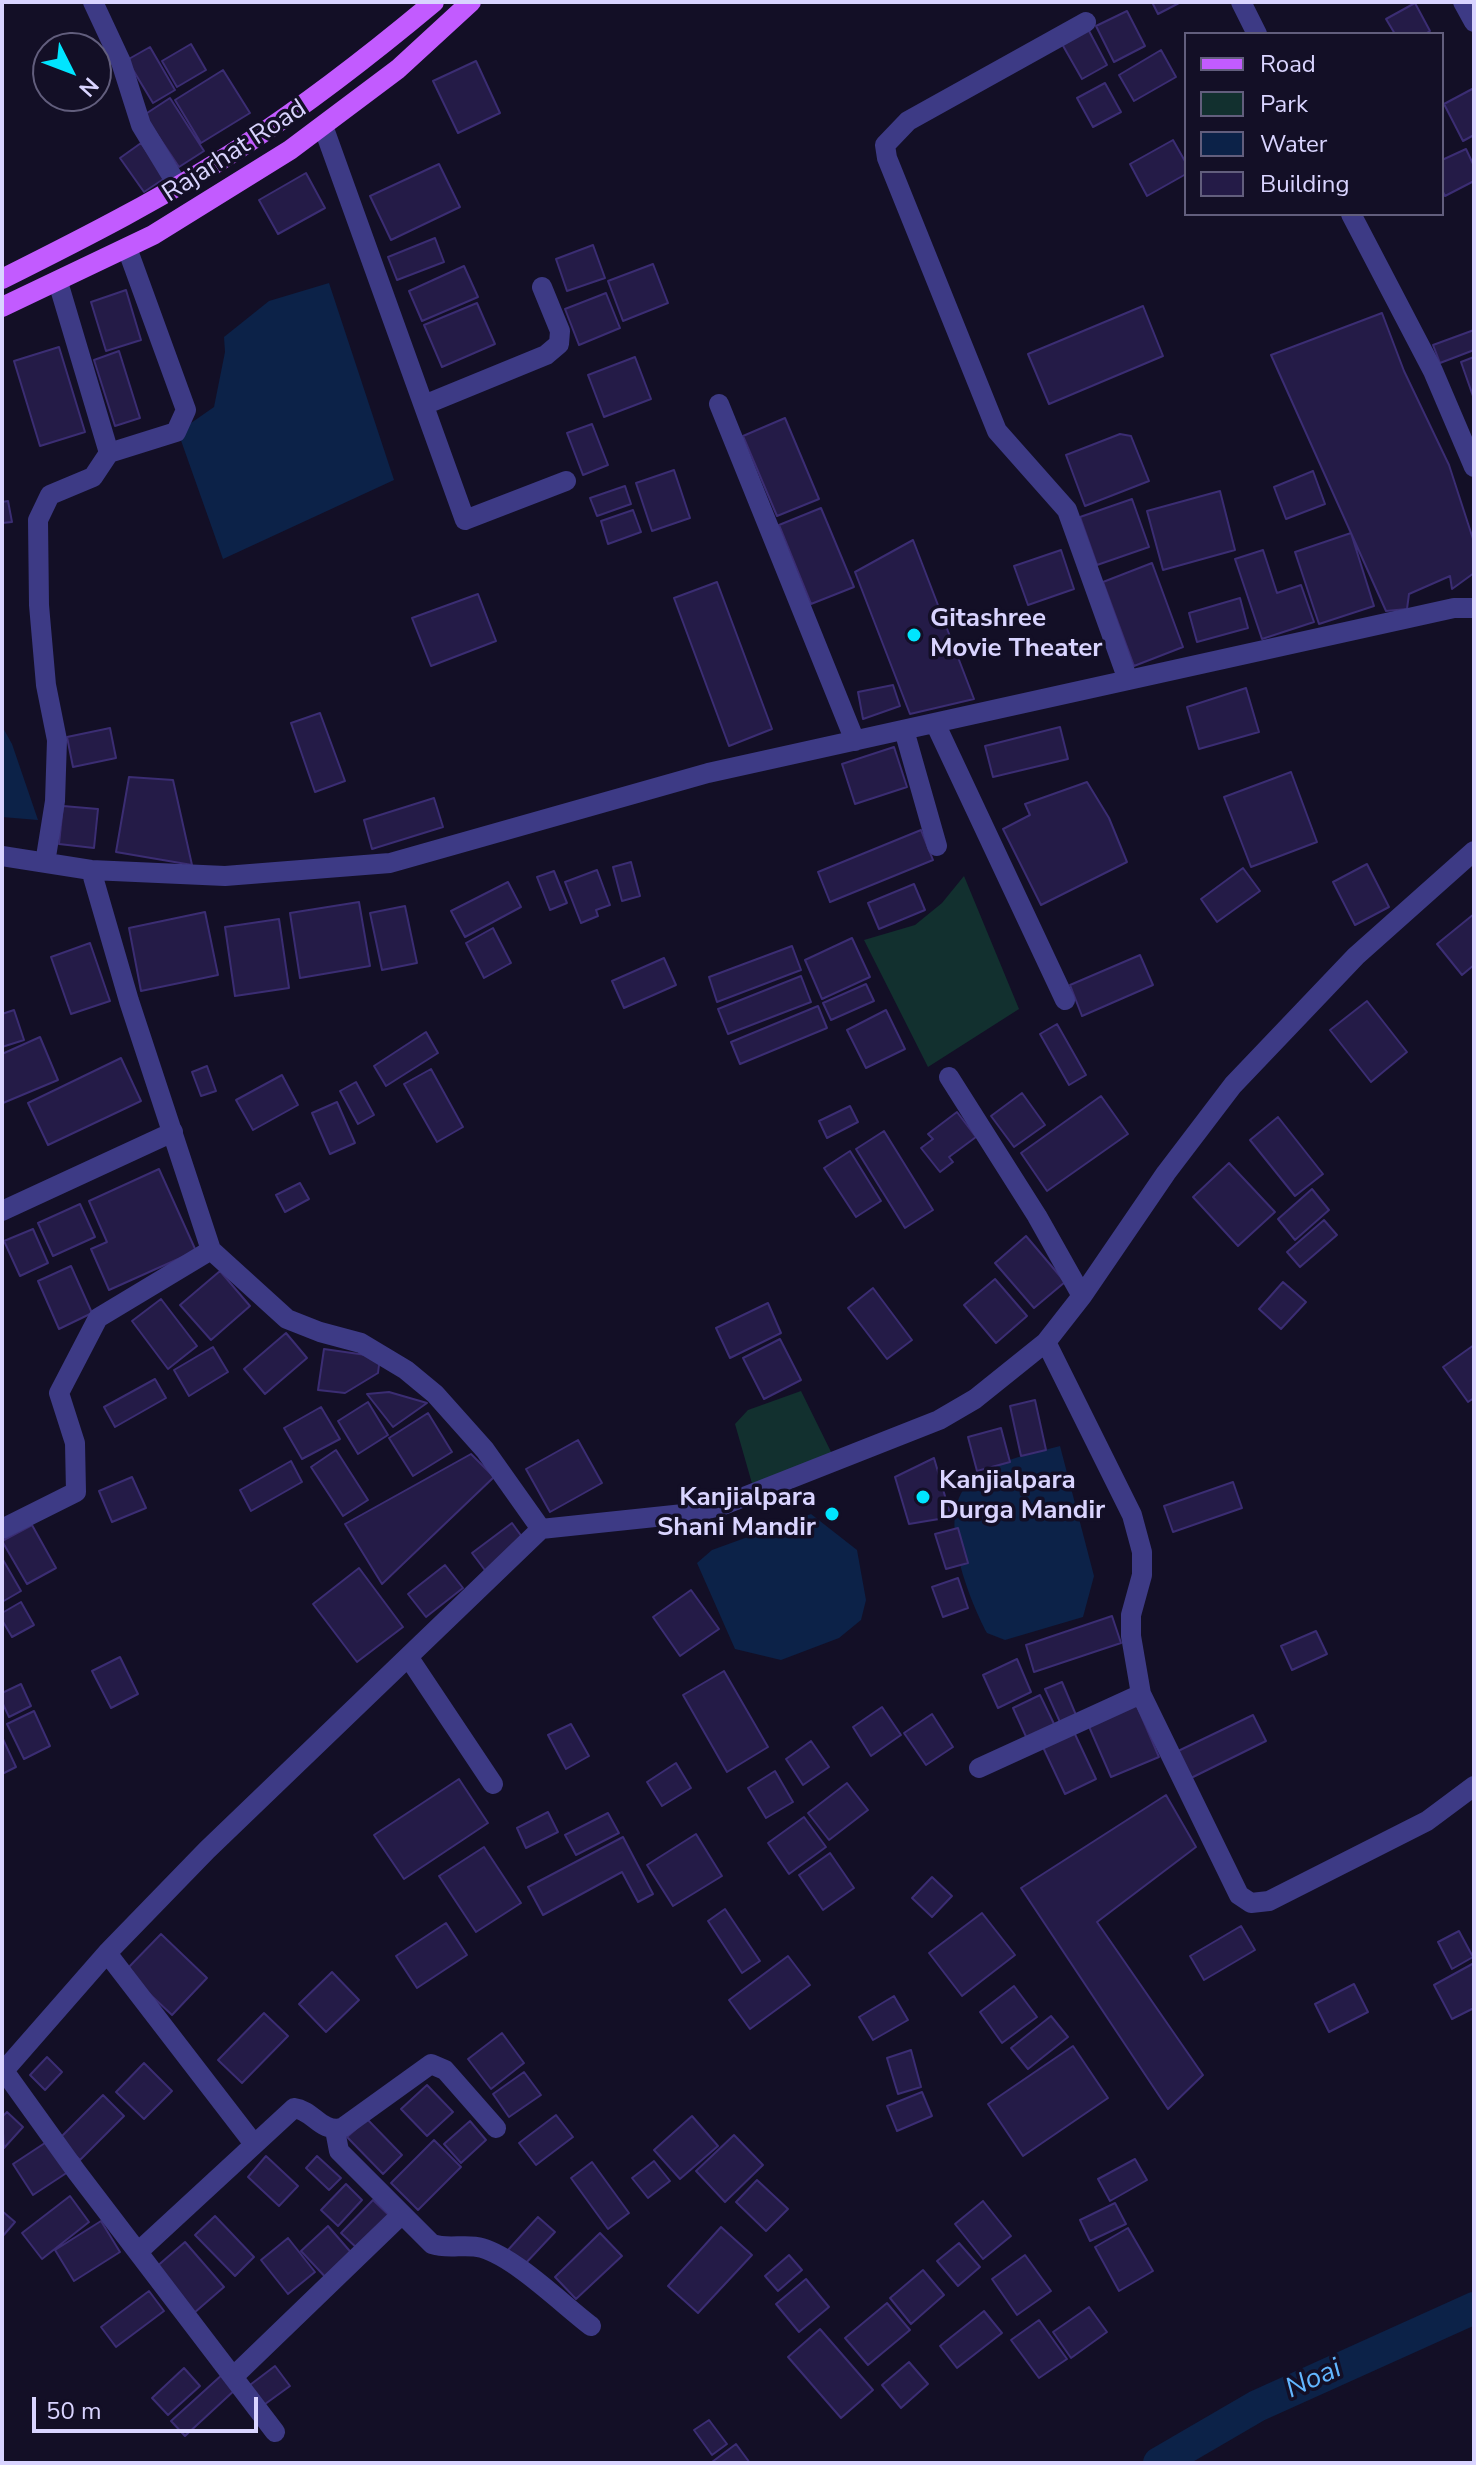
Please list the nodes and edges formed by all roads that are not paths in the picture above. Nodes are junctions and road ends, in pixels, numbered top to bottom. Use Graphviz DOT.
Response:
graph roads {
  1 [pos="93,2"];
  2 [pos="434,2"];
  3 [pos="471,2"];
  4 [pos="1241,2"];
  5 [pos="1463,2"];
  6 [pos="1086,22"];
  7 [pos="1474,22"];
  8 [pos="1256,32"];
  9 [pos="323,126"];
  10 [pos="178,186"];
  11 [pos="1352,216"];
  12 [pos="127,248"];
  13 [pos="2,279"];
  14 [pos="58,282"];
  15 [pos="542,287"];
  16 [pos="2,307"];
  17 [pos="719,404"];
  18 [pos="424,405"];
  19 [pos="109,453"];
  20 [pos="1474,467"];
  21 [pos="566,481"];
  22 [pos="1474,608"];
  23 [pos="1128,680"];
  24 [pos="935,723"];
  25 [pos="904,730"];
  26 [pos="855,741"];
  27 [pos="937,846"];
  28 [pos="1474,851"];
  29 [pos="2,856"];
  30 [pos="45,863"];
  31 [pos="91,870"];
  32 [pos="1065,1000"];
  33 [pos="949,1077"];
  34 [pos="173,1132"];
  35 [pos="2,1211"];
  36 [pos="211,1250"];
  37 [pos="1082,1296"];
  38 [pos="1046,1342"];
  39 [pos="2,1529"];
  40 [pos="541,1529"];
  41 [pos="409,1658"];
  42 [pos="1141,1694"];
  43 [pos="979,1768"];
  44 [pos="493,1784"];
  45 [pos="1474,1786"];
  46 [pos="107,1953"];
  47 [pos="3,2070"];
  48 [pos="496,2128"];
  49 [pos="335,2130"];
  50 [pos="254,2144"];
  51 [pos="402,2214"];
  52 [pos="139,2251"];
  53 [pos="591,2326"];
  54 [pos="233,2377"];
  55 [pos="275,2432"];
  1 -- 10 [label="street"];
  2 -- 10 [label="main road, Rajarhat Road"];
  3 -- 9 [label="main road, Rajarhat Road"];
  4 -- 8 [label="street"];
  5 -- 7 [label="street"];
  6 -- 23 [label="street"];
  9 -- 12 [label="main road, Rajarhat Road"];
  9 -- 18 [label="street"];
  10 -- 13 [label="main road, Rajarhat Road"];
  11 -- 20 [label="street"];
  12 -- 14 [label="main road, Rajarhat Road"];
  12 -- 19 [label="street"];
  14 -- 16 [label="main road, Rajarhat Road"];
  14 -- 19 [label="street"];
  15 -- 18 [label="street"];
  17 -- 26 [label="street"];
  18 -- 21 [label="street"];
  19 -- 30 [label="street"];
  22 -- 23 [label="street"];
  23 -- 24 [label="street"];
  24 -- 25 [label="street"];
  24 -- 32 [label="street"];
  25 -- 26 [label="street"];
  25 -- 27 [label="street"];
  26 -- 31 [label="street"];
  28 -- 37 [label="street"];
  29 -- 30 [label="street"];
  30 -- 31 [label="street"];
  31 -- 34 [label="street"];
  33 -- 37 [label="street"];
  34 -- 35 [label="street"];
  34 -- 36 [label="street"];
  36 -- 39 [label="street"];
  36 -- 40 [label="street"];
  37 -- 38 [label="street"];
  38 -- 40 [label="street"];
  38 -- 42 [label="street"];
  40 -- 41 [label="street"];
  41 -- 44 [label="street"];
  41 -- 46 [label="street"];
  42 -- 43 [label="street"];
  42 -- 45 [label="street"];
  46 -- 47 [label="street"];
  46 -- 50 [label="street"];
  47 -- 52 [label="street"];
  48 -- 49 [label="street"];
  49 -- 50 [label="street"];
  49 -- 51 [label="street"];
  50 -- 52 [label="street"];
  51 -- 53 [label="street"];
  51 -- 54 [label="street"];
  52 -- 54 [label="street"];
  54 -- 55 [label="street"];
}
